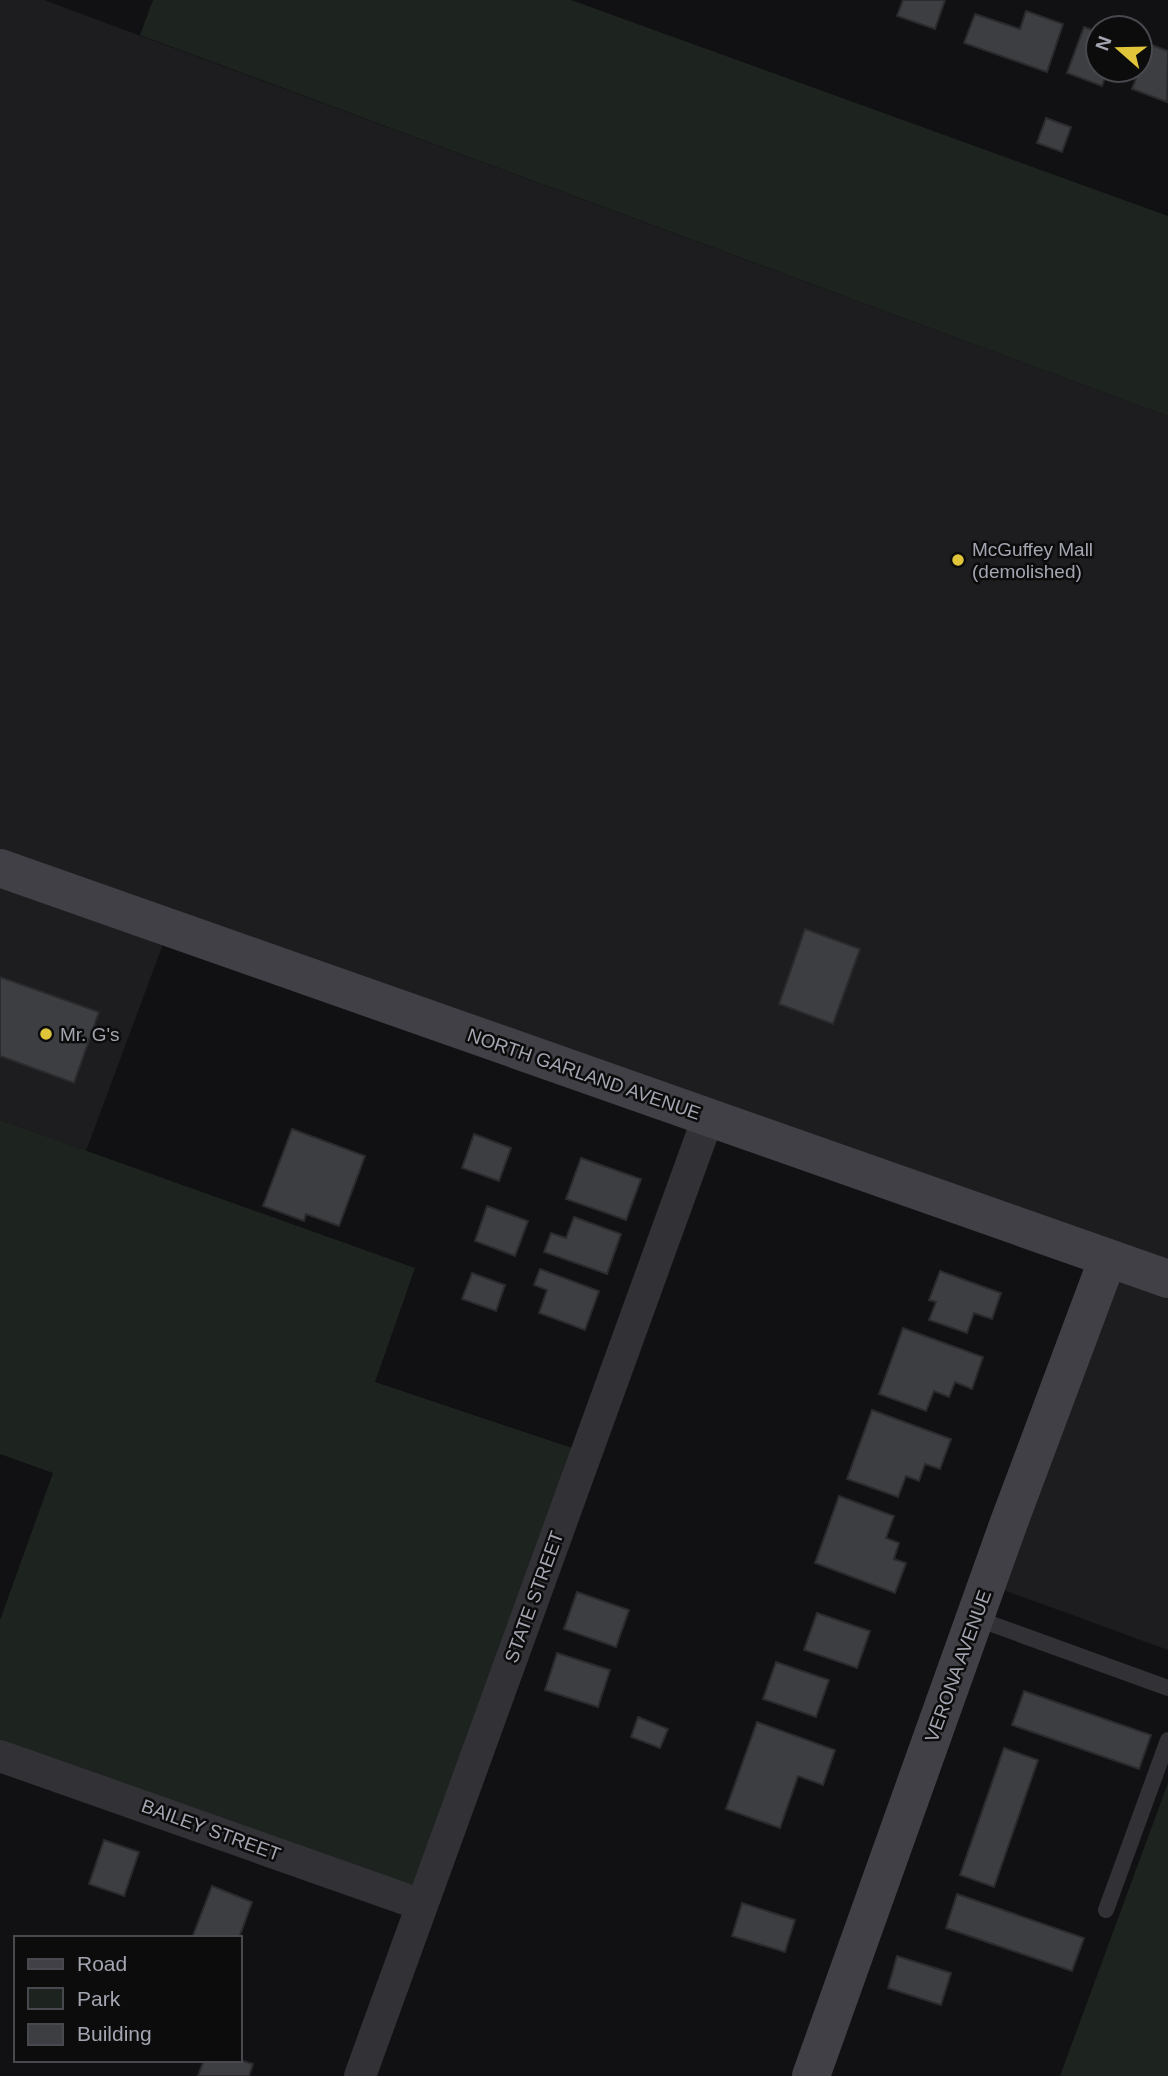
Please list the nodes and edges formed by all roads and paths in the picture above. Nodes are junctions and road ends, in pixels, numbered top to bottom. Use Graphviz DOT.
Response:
graph roads {
  1 [pos="0,868"];
  2 [pos="708,1118"];
  3 [pos="1108,1258"];
  4 [pos="1168,1279"];
  5 [pos="975,1618"];
  6 [pos="1168,1688"];
  7 [pos="1168,1740"];
  8 [pos="0,1755"];
  9 [pos="422,1905"];
  10 [pos="1106,1910"];
  11 [pos="360,2076"];
  12 [pos="811,2076"];
  1 -- 2 [label="street, NORTH GARLAND AVENUE"];
  2 -- 3 [label="street, NORTH GARLAND AVENUE"];
  2 -- 9 [label="street, STATE STREET"];
  3 -- 4 [label="street, NORTH GARLAND AVENUE"];
  3 -- 5 [label="street, VERONA AVENUE"];
  5 -- 6 [label="lane"];
  5 -- 12 [label="street, VERONA AVENUE"];
  7 -- 10 [label="lane"];
  8 -- 9 [label="street, BAILEY STREET"];
  9 -- 11 [label="street, STATE STREET"];
}
